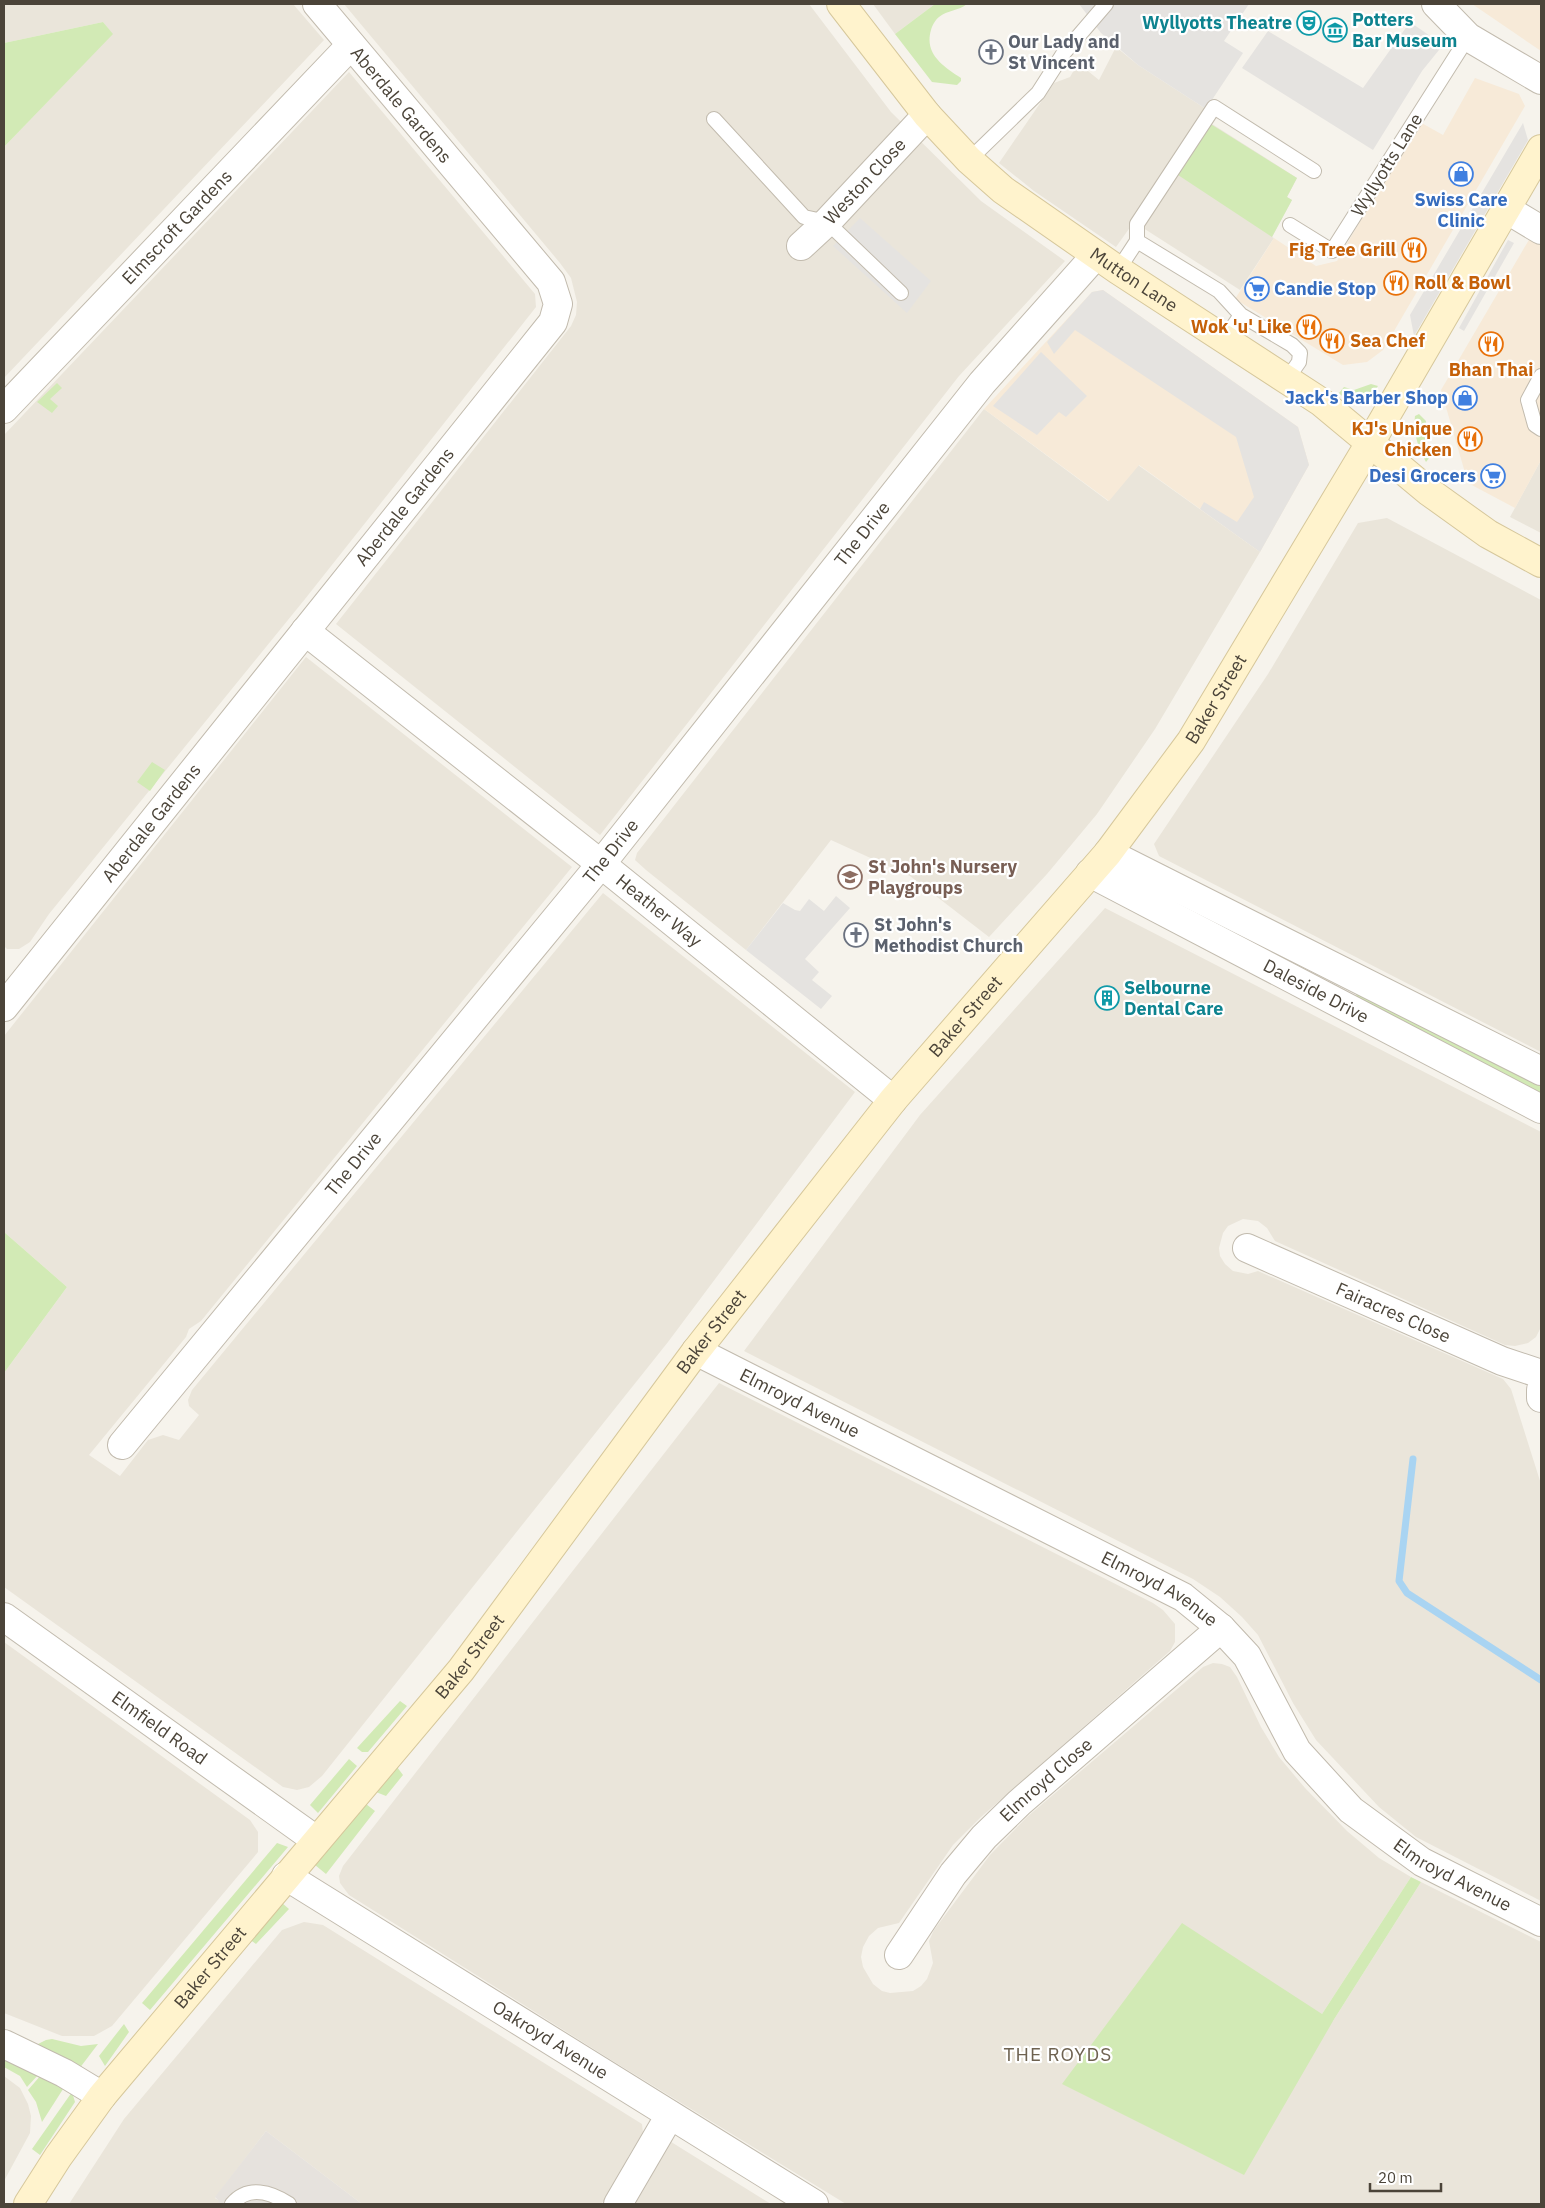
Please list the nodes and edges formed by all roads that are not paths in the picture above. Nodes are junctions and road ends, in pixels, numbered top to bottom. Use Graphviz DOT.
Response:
graph roads {
  1 [pos="317,4"];
  2 [pos="841,4"];
  3 [pos="1106,4"];
  4 [pos="1436,4"];
  5 [pos="1468,37"];
  6 [pos="351,45"];
  7 [pos="1541,80"];
  8 [pos="927,115"];
  9 [pos="714,119"];
  10 [pos="1541,149"];
  11 [pos="969,160"];
  12 [pos="1314,171"];
  13 [pos="1506,209"];
  14 [pos="827,222"];
  15 [pos="1290,226"];
  16 [pos="1541,230"];
  17 [pos="1137,241"];
  18 [pos="801,246"];
  19 [pos="1107,263"];
  20 [pos="901,293"];
  21 [pos="1241,314"];
  22 [pos="1225,338"];
  23 [pos="1541,376"];
  24 [pos="1287,379"];
  25 [pos="4,410"];
  26 [pos="1541,430"];
  27 [pos="1370,443"];
  28 [pos="1541,563"];
  29 [pos="305,631"];
  30 [pos="1108,853"];
  31 [pos="601,864"];
  32 [pos="1090,873"];
  33 [pos="13,978"];
  34 [pos="4,1007"];
  35 [pos="1541,1071"];
  36 [pos="893,1100"];
  37 [pos="1541,1109"];
  38 [pos="1247,1248"];
  39 [pos="696,1351"];
  40 [pos="1541,1374"];
  41 [pos="1541,1390"];
  42 [pos="1541,1398"];
  43 [pos="122,1445"];
  44 [pos="4,1617"];
  45 [pos="1221,1628"];
  46 [pos="316,1840"];
  47 [pos="286,1876"];
  48 [pos="1541,1922"];
  49 [pos="899,1955"];
  50 [pos="4,2044"];
  51 [pos="102,2096"];
  52 [pos="670,2115"];
  53 [pos="28,2204"];
  54 [pos="232,2204"];
  55 [pos="289,2204"];
  56 [pos="618,2204"];
  57 [pos="814,2204"];
  1 -- 6 [label="street, Aberdale Gardens"];
  2 -- 8 [label="street, Mutton Lane"];
  3 -- 11 [label="lane"];
  4 -- 5 [label="street"];
  5 -- 7 [label="street"];
  5 -- 15 [label="lane, Wyllyotts Lane"];
  6 -- 25 [label="street, Elmscroft Gardens"];
  6 -- 29 [label="street, Aberdale Gardens"];
  8 -- 11 [label="street, Mutton Lane"];
  8 -- 14 [label="street, Weston Close"];
  9 -- 14 [label="lane"];
  10 -- 13 [label="street, Baker Street"];
  11 -- 19 [label="street, Mutton Lane"];
  12 -- 17 [label="lane"];
  13 -- 16 [label="street"];
  13 -- 27 [label="street, Baker Street"];
  14 -- 18 [label="street, Weston Close"];
  14 -- 20 [label="lane"];
  17 -- 19 [label="lane"];
  17 -- 21 [label="lane"];
  19 -- 22 [label="street, Mutton Lane"];
  19 -- 31 [label="street, The Drive"];
  21 -- 22 [label="lane"];
  21 -- 24 [label="lane"];
  22 -- 24 [label="street, Mutton Lane"];
  23 -- 26 [label="lane"];
  24 -- 27 [label="street, Mutton Lane"];
  27 -- 28 [label="street, Mutton Lane"];
  27 -- 30 [label="street, Baker Street"];
  29 -- 31 [label="street, Heather Way"];
  29 -- 33 [label="street, Aberdale Gardens"];
  30 -- 32 [label="street, Baker Street"];
  30 -- 35 [label="street, Daleside Drive"];
  31 -- 36 [label="street, Heather Way"];
  31 -- 43 [label="street, The Drive"];
  32 -- 36 [label="street, Baker Street"];
  32 -- 37 [label="street, Daleside Drive"];
  33 -- 34 [label="street, Aberdale Gardens"];
  36 -- 39 [label="street, Baker Street"];
  38 -- 40 [label="street, Fairacres Close"];
  39 -- 45 [label="street, Elmroyd Avenue"];
  39 -- 46 [label="street, Baker Street"];
  41 -- 42 [label="street"];
  44 -- 46 [label="street, Elmfield Road"];
  45 -- 48 [label="street, Elmroyd Avenue"];
  45 -- 49 [label="street, Elmroyd Close"];
  46 -- 47 [label="street, Baker Street"];
  47 -- 51 [label="street, Baker Street"];
  47 -- 52 [label="street, Oakroyd Avenue"];
  50 -- 51 [label="street"];
  51 -- 53 [label="street, Baker Street"];
  52 -- 56 [label="street"];
  52 -- 57 [label="street, Oakroyd Avenue"];
  54 -- 55 [label="lane"];
}
